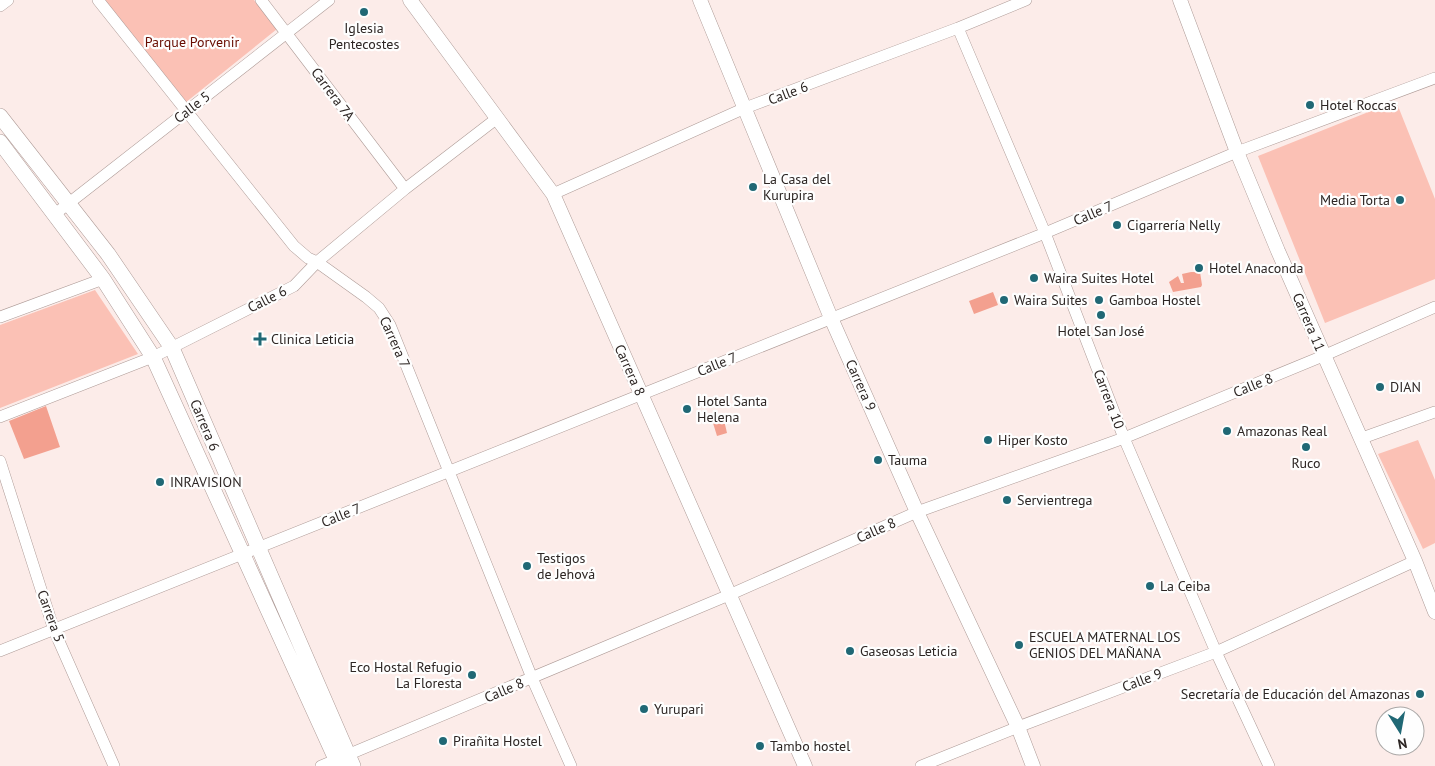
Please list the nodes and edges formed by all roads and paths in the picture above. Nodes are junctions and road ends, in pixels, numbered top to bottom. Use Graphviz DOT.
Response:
graph roads {
  1 [pos="8,0"];
  2 [pos="98,0"];
  3 [pos="261,0"];
  4 [pos="329,0"];
  5 [pos="410,0"];
  6 [pos="700,0"];
  7 [pos="1026,0"];
  8 [pos="1180,0"];
  9 [pos="0,6"];
  10 [pos="958,28"];
  11 [pos="287,32"];
  12 [pos="1435,78"];
  13 [pos="745,108"];
  14 [pos="186,112"];
  15 [pos="0,116"];
  16 [pos="496,119"];
  17 [pos="0,142"];
  18 [pos="1237,152"];
  19 [pos="405,189"];
  20 [pos="553,194"];
  21 [pos="67,204"];
  22 [pos="55,214"];
  23 [pos="1045,233"];
  24 [pos="318,262"];
  25 [pos="103,279"];
  26 [pos="1435,307"];
  27 [pos="0,317"];
  28 [pos="831,318"];
  29 [pos="172,348"];
  30 [pos="1324,356"];
  31 [pos="153,357"];
  32 [pos="641,395"];
  33 [pos="1435,412"];
  34 [pos="0,417"];
  35 [pos="1359,435"];
  36 [pos="1124,438"];
  37 [pos="0,461"];
  38 [pos="449,472"];
  39 [pos="918,512"];
  40 [pos="258,548"];
  41 [pos="243,555"];
  42 [pos="1415,561"];
  43 [pos="729,595"];
  44 [pos="1435,612"];
  45 [pos="54,630"];
  46 [pos="0,651"];
  47 [pos="1216,652"];
  48 [pos="532,678"];
  49 [pos="1018,727"];
  50 [pos="344,762"];
  51 [pos="114,766"];
  52 [pos="321,766"];
  53 [pos="571,766"];
  54 [pos="805,766"];
  55 [pos="921,766"];
  56 [pos="1033,766"];
  57 [pos="1268,766"];
  1 -- 9 [label="street"];
  2 -- 14 [label="street, Carrera 7"];
  3 -- 11 [label="street, Carrera 7A"];
  4 -- 11 [label="street, Calle 5"];
  5 -- 16 [label="street, Carrera 8"];
  6 -- 13 [label="street, Carrera 9"];
  7 -- 10 [label="street, Calle 6"];
  8 -- 18 [label="street, Carrera 11"];
  10 -- 13 [label="street, Calle 6"];
  10 -- 23 [label="street, Carrera 10"];
  11 -- 14 [label="street, Calle 5"];
  11 -- 19 [label="street, Carrera 7A"];
  12 -- 18 [label="street, Calle 7"];
  13 -- 20 [label="street, Calle 6"];
  13 -- 28 [label="street, Carrera 9"];
  14 -- 21 [label="street, Calle 5"];
  14 -- 24 [label="street, Carrera 7"];
  15 -- 21 [label="main road, Carrera 6"];
  16 -- 19 [label="street, Calle 6"];
  16 -- 20 [label="street, Carrera 8"];
  17 -- 22 [label="main road, Carrera 6"];
  18 -- 23 [label="street, Calle 7"];
  18 -- 30 [label="street, Carrera 11"];
  19 -- 24 [label="street, Calle 6"];
  20 -- 32 [label="street, Carrera 8"];
  21 -- 22 [label="street, Calle 5"];
  21 -- 29 [label="main road, Carrera 6"];
  22 -- 25 [label="main road, Carrera 6"];
  23 -- 28 [label="street, Calle 7"];
  23 -- 36 [label="street, Carrera 10"];
  24 -- 29 [label="street, Calle 6"];
  24 -- 38 [label="street, Carrera 7"];
  25 -- 27 [label="street"];
  25 -- 31 [label="main road, Carrera 6"];
  26 -- 30 [label="street, Calle 8"];
  28 -- 32 [label="street, Calle 7"];
  28 -- 39 [label="street, Carrera 9"];
  29 -- 31 [label="street, Calle 6"];
  29 -- 40 [label="main road, Carrera 6"];
  30 -- 35 [label="street, Carrera 11"];
  30 -- 36 [label="street, Calle 8"];
  31 -- 34 [label="street, Calle 6"];
  31 -- 41 [label="main road, Carrera 6"];
  32 -- 38 [label="street, Calle 7"];
  32 -- 43 [label="street, Carrera 8"];
  33 -- 35 [label="street"];
  35 -- 42 [label="street, Carrera 11"];
  36 -- 39 [label="street, Calle 8"];
  36 -- 47 [label="street, Carrera 10"];
  37 -- 45 [label="street, Carrera 5"];
  38 -- 40 [label="street, Calle 7"];
  38 -- 48 [label="street, Carrera 7"];
  39 -- 43 [label="street, Calle 8"];
  39 -- 49 [label="street, Carrera 9"];
  40 -- 41 [label="street, Calle 7"];
  40 -- 50 [label="main road, Carrera 6"];
  41 -- 45 [label="street, Calle 7"];
  41 -- 50 [label="main road, Carrera 6"];
  42 -- 44 [label="street, Carrera 11"];
  42 -- 47 [label="street, Calle 9"];
  43 -- 48 [label="street, Calle 8"];
  43 -- 54 [label="street, Carrera 8"];
  45 -- 46 [label="street, Calle 7"];
  45 -- 51 [label="street, Carrera 5"];
  47 -- 49 [label="street, Calle 9"];
  47 -- 57 [label="street, Carrera 10"];
  48 -- 50 [label="street, Calle 8"];
  48 -- 53 [label="street, Carrera 7"];
  49 -- 55 [label="street, Calle 9"];
  49 -- 56 [label="street, Carrera 9"];
  50 -- 52 [label="street, Calle 8"];
}
